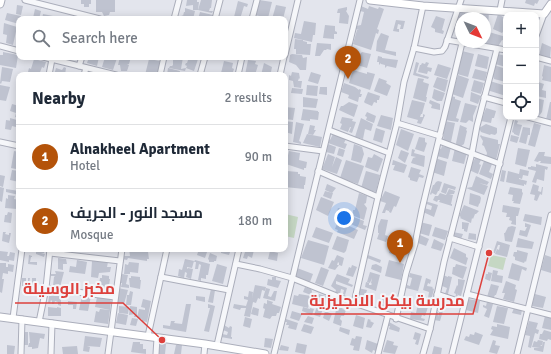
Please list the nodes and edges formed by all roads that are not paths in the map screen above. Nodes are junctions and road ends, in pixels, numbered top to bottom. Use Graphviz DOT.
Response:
graph roads {
  1 [pos="1,0"];
  2 [pos="25,0"];
  3 [pos="179,0"];
  4 [pos="220,0"];
  5 [pos="256,0"];
  6 [pos="298,0"];
  7 [pos="360,0"];
  8 [pos="370,0"];
  9 [pos="502,0"];
  10 [pos="384,1"];
  11 [pos="0,4"];
  12 [pos="460,4"];
  13 [pos="551,4"];
  14 [pos="423,6"];
  15 [pos="500,10"];
  16 [pos="548,14"];
  17 [pos="85,16"];
  18 [pos="175,16"];
  19 [pos="216,16"];
  20 [pos="253,16"];
  21 [pos="539,30"];
  22 [pos="447,40"];
  23 [pos="455,42"];
  24 [pos="288,43"];
  25 [pos="0,46"];
  26 [pos="414,48"];
  27 [pos="461,48"];
  28 [pos="491,48"];
  29 [pos="497,49"];
  30 [pos="16,50"];
  31 [pos="503,50"];
  32 [pos="539,58"];
  33 [pos="52,60"];
  34 [pos="56,60"];
  35 [pos="81,60"];
  36 [pos="163,60"];
  37 [pos="204,60"];
  38 [pos="241,60"];
  39 [pos="284,60"];
  40 [pos="551,61"];
  41 [pos="80,66"];
  42 [pos="86,68"];
  43 [pos="50,72"];
  44 [pos="85,72"];
  45 [pos="102,72"];
  46 [pos="161,72"];
  47 [pos="201,72"];
  48 [pos="239,72"];
  49 [pos="281,72"];
  50 [pos="484,97"];
  51 [pos="503,102"];
  52 [pos="510,120"];
  53 [pos="539,120"];
  54 [pos="397,123"];
  55 [pos="551,123"];
  56 [pos="329,130"];
  57 [pos="440,139"];
  58 [pos="0,142"];
  59 [pos="16,145"];
  60 [pos="288,146"];
  61 [pos="324,151"];
  62 [pos="389,153"];
  63 [pos="472,153"];
  64 [pos="500,164"];
  65 [pos="318,171"];
  66 [pos="378,197"];
  67 [pos="551,215"];
  68 [pos="450,238"];
  69 [pos="479,247"];
  70 [pos="22,252"];
  71 [pos="50,252"];
  72 [pos="57,252"];
  73 [pos="122,252"];
  74 [pos="167,252"];
  75 [pos="238,252"];
  76 [pos="120,261"];
  77 [pos="236,264"];
  78 [pos="161,277"];
  79 [pos="292,278"];
  80 [pos="46,288"];
  81 [pos="229,290"];
  82 [pos="437,294"];
  83 [pos="467,294"];
  84 [pos="115,297"];
  85 [pos="354,303"];
  86 [pos="464,303"];
  87 [pos="528,309"];
  88 [pos="388,315"];
  89 [pos="551,315"];
  90 [pos="0,317"];
  91 [pos="13,318"];
  92 [pos="22,319"];
  93 [pos="396,319"];
  94 [pos="39,322"];
  95 [pos="52,323"];
  96 [pos="430,330"];
  97 [pos="110,331"];
  98 [pos="148,336"];
  99 [pos="158,338"];
  100 [pos="205,344"];
  101 [pos="217,345"];
  102 [pos="21,354"];
  103 [pos="51,354"];
  104 [pos="108,354"];
  105 [pos="156,354"];
  106 [pos="204,354"];
  107 [pos="265,354"];
  108 [pos="274,354"];
  109 [pos="378,354"];
  110 [pos="424,354"];
  111 [pos="452,354"];
  112 [pos="517,354"];
  1 -- 11 [label="street"];
  2 -- 17 [label="street"];
  3 -- 18 [label="street"];
  4 -- 19 [label="street"];
  5 -- 20 [label="street"];
  6 -- 24 [label="street"];
  7 -- 56 [label="street"];
  8 -- 10 [label="street"];
  9 -- 15 [label="street"];
  10 -- 14 [label="street"];
  12 -- 14 [label="street"];
  12 -- 15 [label="street"];
  12 -- 22 [label="street"];
  13 -- 16 [label="street"];
  14 -- 26 [label="street"];
  15 -- 16 [label="street"];
  16 -- 21 [label="street"];
  22 -- 23 [label="street"];
  22 -- 26 [label="street"];
  25 -- 30 [label="street"];
  26 -- 54 [label="street"];
  27 -- 57 [label="street"];
  28 -- 29 [label="street"];
  29 -- 31 [label="street"];
  29 -- 50 [label="street"];
  32 -- 40 [label="street"];
  33 -- 43 [label="street"];
  34 -- 41 [label="street"];
  35 -- 41 [label="street"];
  36 -- 46 [label="street"];
  37 -- 47 [label="street"];
  38 -- 48 [label="street"];
  39 -- 49 [label="street"];
  41 -- 42 [label="street"];
  42 -- 44 [label="street"];
  42 -- 45 [label="street"];
  50 -- 51 [label="street"];
  50 -- 63 [label="street"];
  52 -- 64 [label="street"];
  53 -- 55 [label="street"];
  54 -- 57 [label="street"];
  54 -- 62 [label="street"];
  56 -- 61 [label="street"];
  56 -- 62 [label="street"];
  57 -- 63 [label="street"];
  57 -- 93 [label="street"];
  58 -- 59 [label="street"];
  60 -- 61 [label="street"];
  61 -- 65 [label="street"];
  62 -- 66 [label="street"];
  63 -- 64 [label="street"];
  63 -- 68 [label="street"];
  64 -- 69 [label="street"];
  65 -- 66 [label="street"];
  65 -- 79 [label="street"];
  66 -- 85 [label="street"];
  67 -- 87 [label="street"];
  68 -- 69 [label="street"];
  68 -- 82 [label="street"];
  69 -- 83 [label="street"];
  70 -- 91 [label="street"];
  71 -- 80 [label="street"];
  72 -- 76 [label="street"];
  73 -- 76 [label="street"];
  74 -- 78 [label="street"];
  75 -- 77 [label="street"];
  76 -- 84 [label="street"];
  77 -- 79 [label="street"];
  77 -- 81 [label="street"];
  78 -- 81 [label="street"];
  78 -- 98 [label="street"];
  79 -- 85 [label="street"];
  79 -- 108 [label="street"];
  80 -- 84 [label="street"];
  80 -- 94 [label="street"];
  81 -- 101 [label="street"];
  82 -- 86 [label="street"];
  82 -- 96 [label="street"];
  83 -- 86 [label="street"];
  83 -- 87 [label="street"];
  84 -- 97 [label="street"];
  85 -- 88 [label="street"];
  86 -- 111 [label="street"];
  87 -- 89 [label="street"];
  87 -- 112 [label="street"];
  88 -- 93 [label="street"];
  88 -- 109 [label="street"];
  90 -- 91 [label="street"];
  91 -- 92 [label="street"];
  92 -- 94 [label="street"];
  92 -- 102 [label="street"];
  93 -- 96 [label="street"];
  94 -- 95 [label="street"];
  95 -- 97 [label="street"];
  95 -- 103 [label="street"];
  96 -- 110 [label="street"];
  97 -- 98 [label="street"];
  97 -- 104 [label="street"];
  98 -- 99 [label="street"];
  99 -- 100 [label="street"];
  99 -- 105 [label="street"];
  100 -- 101 [label="street"];
  100 -- 106 [label="street"];
  101 -- 107 [label="street"];
}
